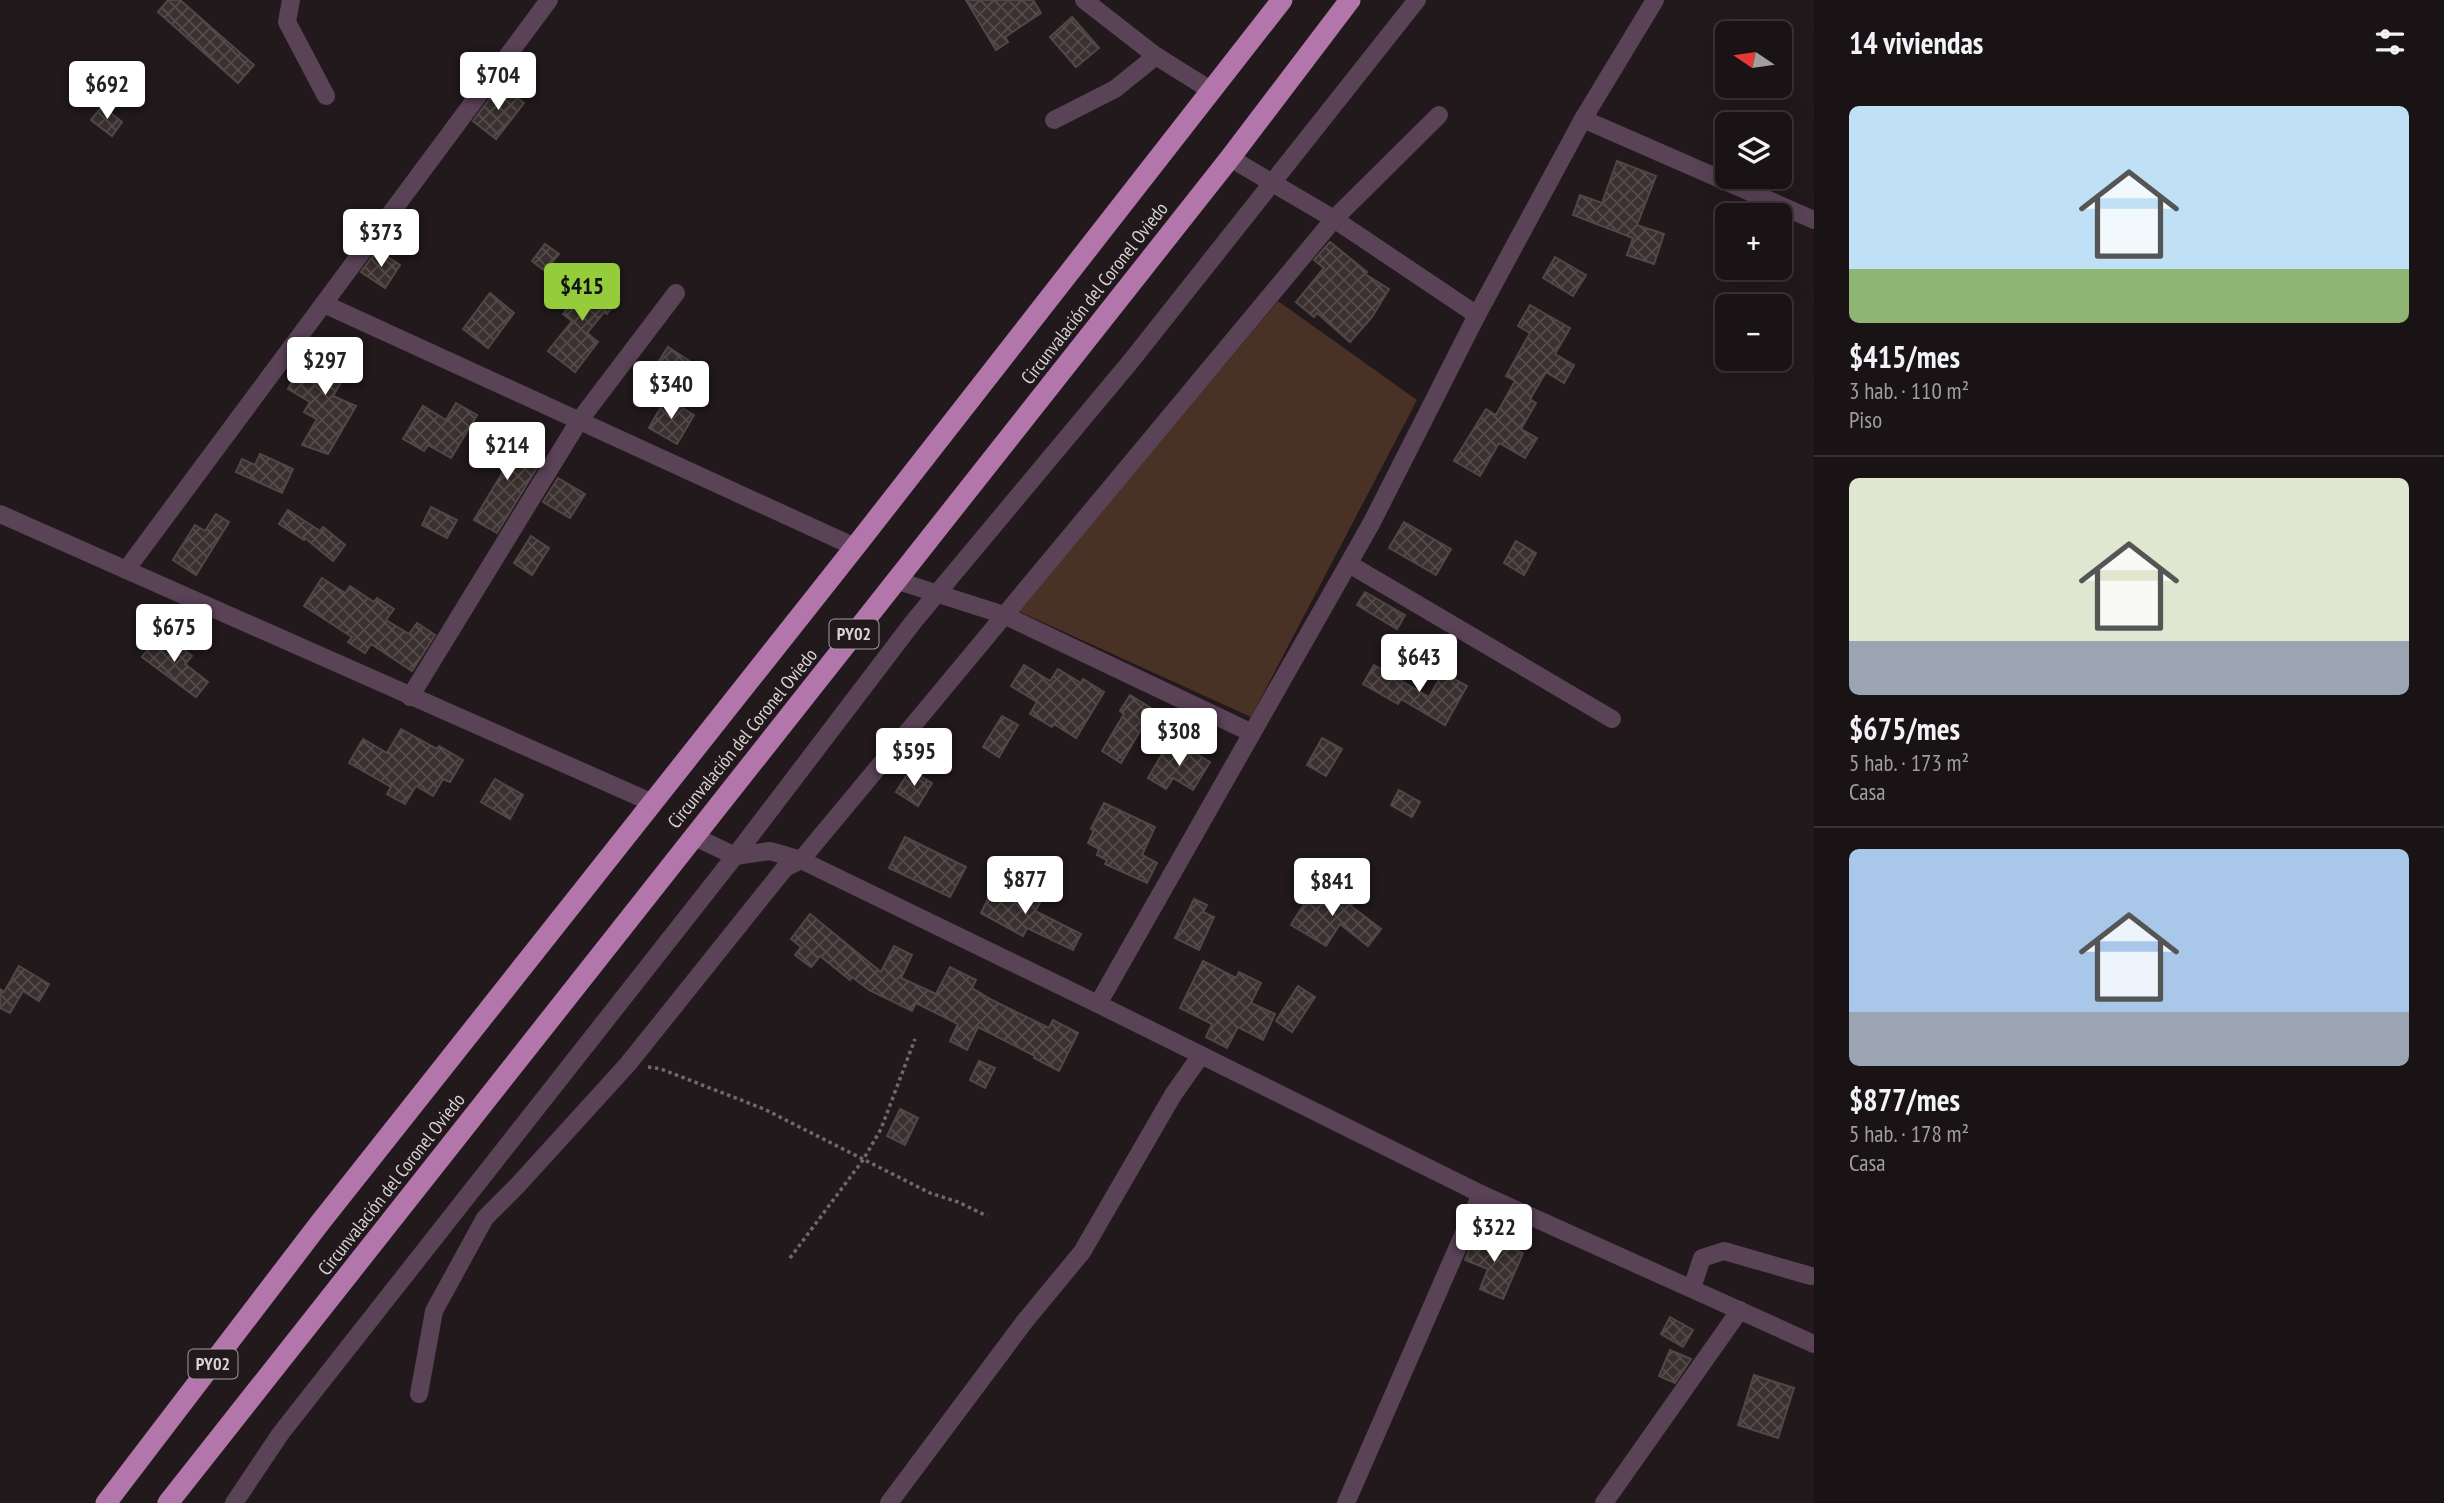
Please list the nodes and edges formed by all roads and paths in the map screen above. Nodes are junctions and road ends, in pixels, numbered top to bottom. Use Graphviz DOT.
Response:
graph roads {
  1 [pos="291,0"];
  2 [pos="549,0"];
  3 [pos="1084,0"];
  4 [pos="1282,0"];
  5 [pos="1350,0"];
  6 [pos="1418,0"];
  7 [pos="1655,0"];
  8 [pos="1156,56"];
  9 [pos="1212,91"];
  10 [pos="326,96"];
  11 [pos="1439,115"];
  12 [pos="1583,119"];
  13 [pos="1054,120"];
  14 [pos="1230,158"];
  15 [pos="1272,183"];
  16 [pos="1334,219"];
  17 [pos="1814,220"];
  18 [pos="676,293"];
  19 [pos="324,304"];
  20 [pos="1477,315"];
  21 [pos="579,421"];
  22 [pos="0,514"];
  23 [pos="855,547"];
  24 [pos="1349,564"];
  25 [pos="126,570"];
  26 [pos="895,580"];
  27 [pos="938,594"];
  28 [pos="1004,615"];
  29 [pos="410,697"];
  30 [pos="1612,719"];
  31 [pos="1252,733"];
  32 [pos="653,803"];
  33 [pos="693,836"];
  34 [pos="735,856"];
  35 [pos="801,860"];
  36 [pos="1098,1004"];
  37 [pos="915,1038"];
  38 [pos="1201,1055"];
  39 [pos="628,1064"];
  40 [pos="863,1160"];
  41 [pos="1481,1194"];
  42 [pos="987,1216"];
  43 [pos="790,1258"];
  44 [pos="1811,1276"];
  45 [pos="1692,1288"];
  46 [pos="1740,1310"];
  47 [pos="1814,1344"];
  48 [pos="419,1394"];
  49 [pos="106,1503"];
  50 [pos="168,1503"];
  51 [pos="234,1503"];
  52 [pos="889,1503"];
  53 [pos="1346,1503"];
  54 [pos="1604,1503"];
  1 -- 10 [label="street"];
  2 -- 19 [label="street"];
  3 -- 8 [label="street"];
  4 -- 9 [label="highway, Circunvalación del Coronel Oviedo / PY02"];
  5 -- 14 [label="highway, Circunvalación del Coronel Oviedo / PY02"];
  6 -- 15 [label="street"];
  7 -- 12 [label="street"];
  8 -- 9 [label="street"];
  8 -- 13 [label="street"];
  9 -- 23 [label="highway, Circunvalación del Coronel Oviedo / PY02"];
  11 -- 16 [label="street"];
  12 -- 17 [label="street"];
  12 -- 20 [label="street"];
  14 -- 15 [label="street"];
  14 -- 26 [label="highway, Circunvalación del Coronel Oviedo / PY02"];
  15 -- 16 [label="street"];
  15 -- 27 [label="street"];
  16 -- 20 [label="street"];
  16 -- 28 [label="street"];
  18 -- 21 [label="street"];
  19 -- 21 [label="street"];
  19 -- 25 [label="street"];
  20 -- 24 [label="street"];
  21 -- 23 [label="street"];
  21 -- 29 [label="street"];
  22 -- 25 [label="street"];
  23 -- 32 [label="highway, Circunvalación del Coronel Oviedo / PY02"];
  24 -- 30 [label="street"];
  24 -- 31 [label="street"];
  25 -- 29 [label="street"];
  26 -- 27 [label="street"];
  26 -- 33 [label="highway, Circunvalación del Coronel Oviedo / PY02"];
  27 -- 28 [label="street"];
  27 -- 34 [label="street"];
  28 -- 31 [label="street"];
  28 -- 35 [label="street"];
  29 -- 32 [label="street"];
  31 -- 36 [label="street"];
  32 -- 49 [label="highway, Circunvalación del Coronel Oviedo / PY02"];
  33 -- 34 [label="street"];
  33 -- 50 [label="highway, Circunvalación del Coronel Oviedo / PY02"];
  34 -- 35 [label="street"];
  34 -- 51 [label="street"];
  35 -- 36 [label="street"];
  35 -- 39 [label="street"];
  36 -- 38 [label="street"];
  37 -- 40 [label="path"];
  38 -- 41 [label="street"];
  38 -- 52 [label="street"];
  39 -- 40 [label="path"];
  39 -- 48 [label="street"];
  40 -- 42 [label="path"];
  40 -- 43 [label="path"];
  41 -- 45 [label="street"];
  41 -- 53 [label="street"];
  44 -- 45 [label="street"];
  45 -- 46 [label="street"];
  46 -- 47 [label="street"];
  46 -- 54 [label="street"];
}
